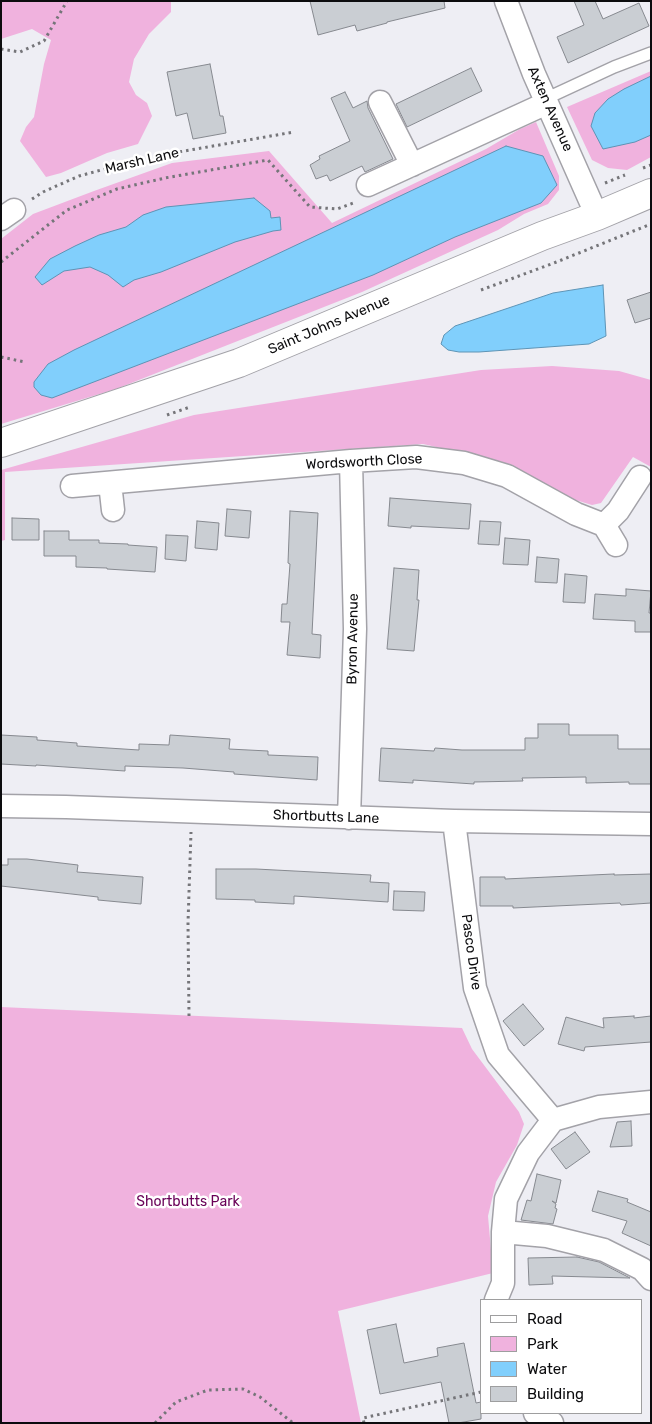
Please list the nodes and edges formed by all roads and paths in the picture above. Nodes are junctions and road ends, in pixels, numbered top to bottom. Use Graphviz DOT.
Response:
graph roads {
  1 [pos="67,1"];
  2 [pos="506,1"];
  3 [pos="1,49"];
  4 [pos="651,53"];
  5 [pos="546,101"];
  6 [pos="380,102"];
  7 [pos="294,132"];
  8 [pos="412,165"];
  9 [pos="651,165"];
  10 [pos="633,172"];
  11 [pos="646,181"];
  12 [pos="583,182"];
  13 [pos="368,185"];
  14 [pos="8,215"];
  15 [pos="597,216"];
  16 [pos="1,262"];
  17 [pos="1,357"];
  18 [pos="25,362"];
  19 [pos="1,443"];
  20 [pos="351,461"];
  21 [pos="640,477"];
  22 [pos="110,483"];
  23 [pos="72,486"];
  24 [pos="113,510"];
  25 [pos="604,525"];
  26 [pos="616,545"];
  27 [pos="1,806"];
  28 [pos="192,812"];
  29 [pos="349,818"];
  30 [pos="454,821"];
  31 [pos="651,824"];
  32 [pos="189,1016"];
  33 [pos="651,1102"];
  34 [pos="553,1120"];
  35 [pos="503,1232"];
  36 [pos="651,1279"];
  37 [pos="496,1299"];
  38 [pos="480,1392"];
  39 [pos="537,1414"];
  40 [pos="362,1421"];
  41 [pos="155,1423"];
  42 [pos="293,1423"];
  43 [pos="552,1423"];
  1 -- 3 [label="path"];
  2 -- 5 [label="street, Axten Avenue"];
  4 -- 5 [label="lane"];
  5 -- 8 [label="street"];
  5 -- 12 [label="street, Axten Avenue"];
  6 -- 8 [label="street"];
  7 -- 14 [label="path, Marsh Lane"];
  8 -- 13 [label="street"];
  9 -- 11 [label="path"];
  10 -- 12 [label="path"];
  11 -- 15 [label="highway, Saint Johns Avenue"];
  12 -- 15 [label="street, Axten Avenue"];
  13 -- 16 [label="path"];
  15 -- 19 [label="highway, Saint Johns Avenue"];
  17 -- 18 [label="path"];
  20 -- 22 [label="street, Wordsworth Close"];
  20 -- 25 [label="street, Wordsworth Close"];
  20 -- 29 [label="street, Byron Avenue"];
  21 -- 25 [label="street"];
  22 -- 23 [label="street, Wordsworth Close"];
  22 -- 24 [label="street"];
  25 -- 26 [label="street"];
  27 -- 28 [label="street, Shortbutts Lane"];
  28 -- 29 [label="street, Shortbutts Lane"];
  28 -- 32 [label="path"];
  29 -- 30 [label="street, Shortbutts Lane"];
  30 -- 31 [label="street, Shortbutts Lane"];
  30 -- 34 [label="street, Pasco Drive"];
  33 -- 34 [label="street"];
  34 -- 35 [label="street"];
  35 -- 36 [label="street"];
  35 -- 37 [label="street"];
  38 -- 40 [label="path"];
  39 -- 43 [label="street"];
  41 -- 42 [label="path"];
}
